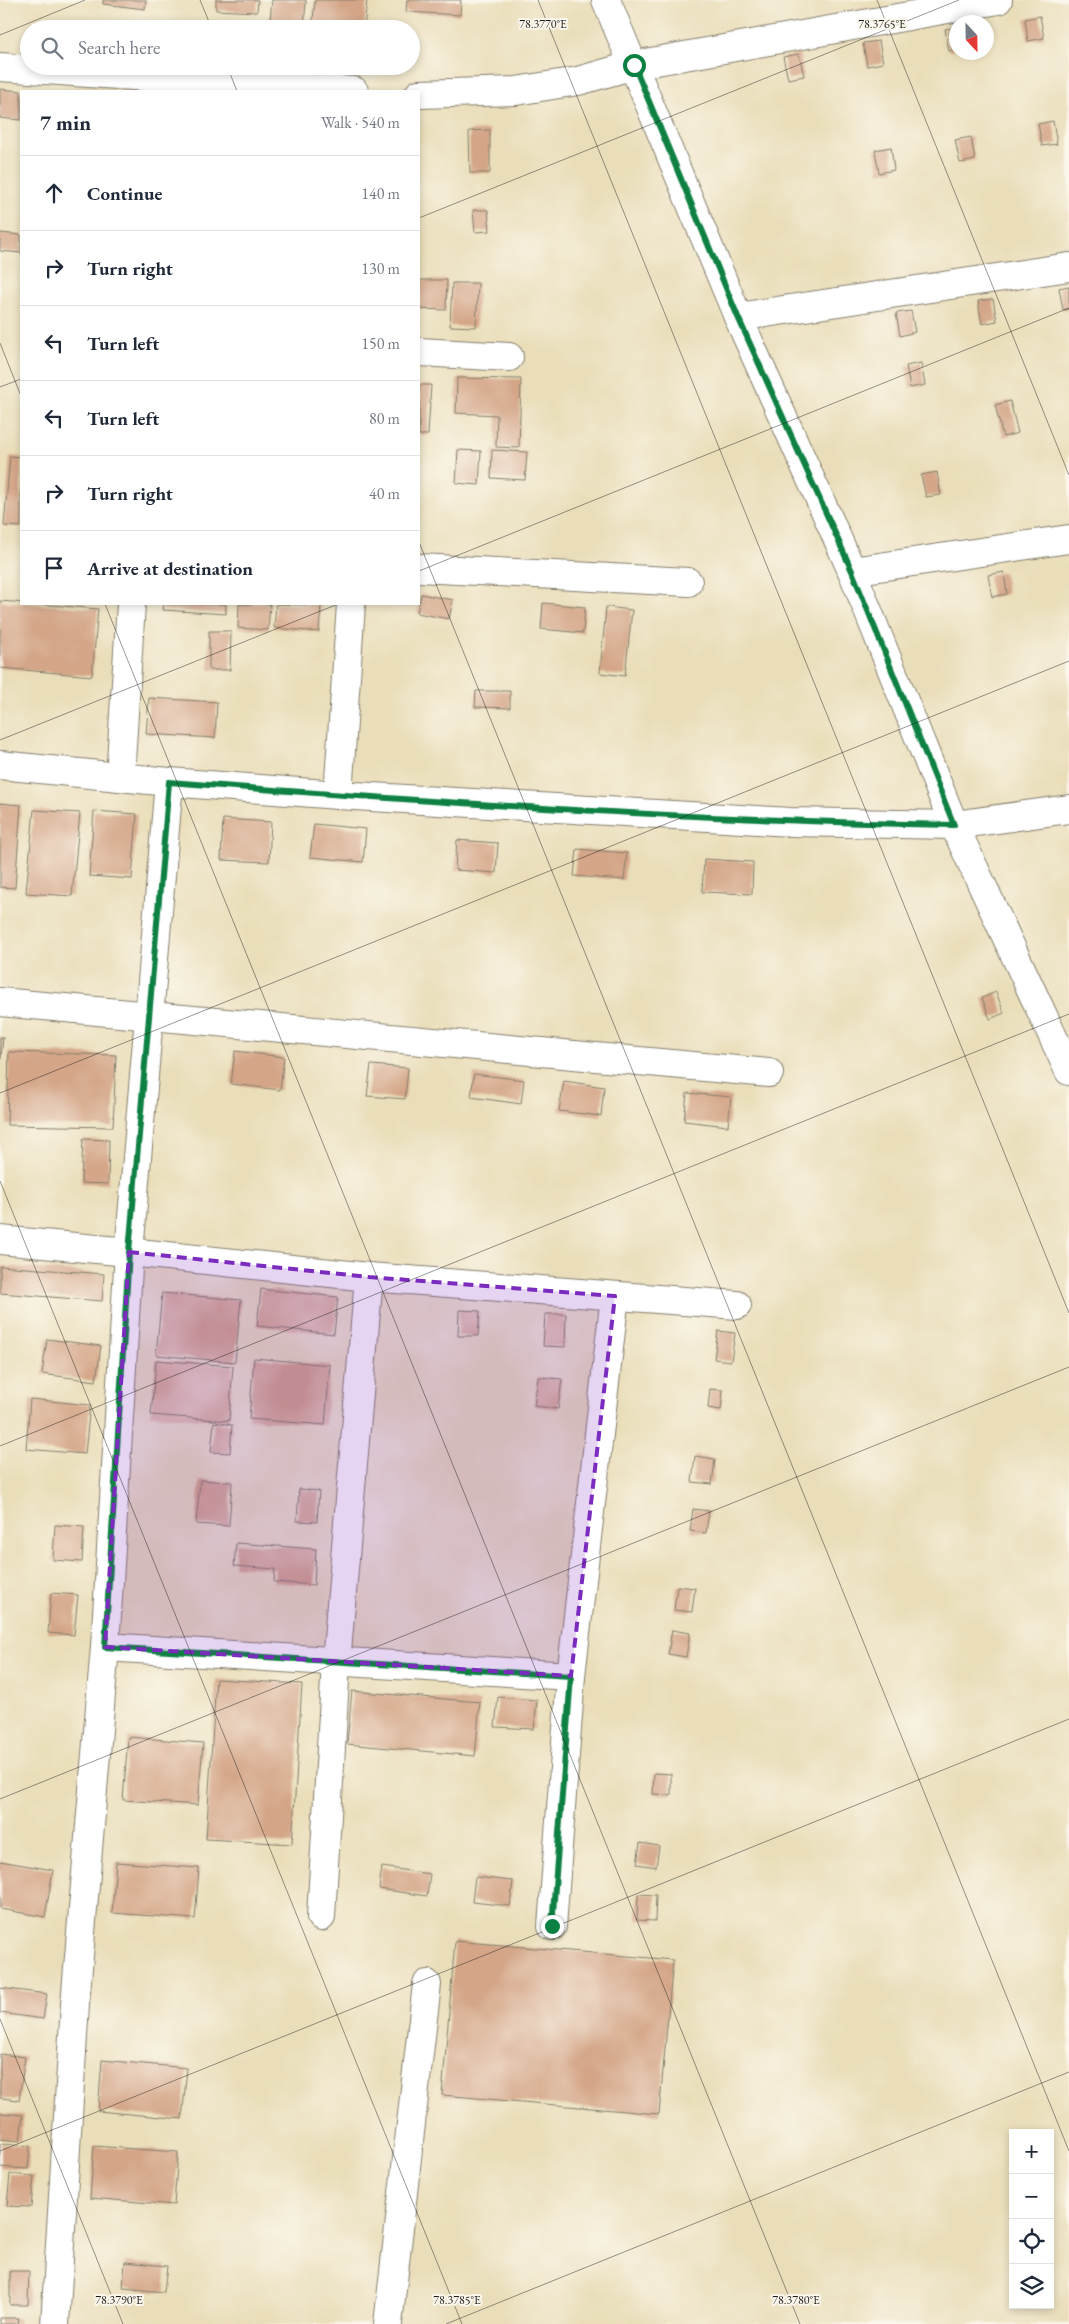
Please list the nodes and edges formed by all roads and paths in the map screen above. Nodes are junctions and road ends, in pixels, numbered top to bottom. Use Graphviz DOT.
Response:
graph roads {
  1 [pos="606,0"];
  2 [pos="998,0"];
  3 [pos="634,65"];
  4 [pos="0,67"];
  5 [pos="20,69"];
  6 [pos="72,75"];
  7 [pos="163,85"];
  8 [pos="322,90"];
  9 [pos="420,94"];
  10 [pos="1069,267"];
  11 [pos="738,317"];
  12 [pos="420,352"];
  13 [pos="509,357"];
  14 [pos="1069,539"];
  15 [pos="420,568"];
  16 [pos="852,571"];
  17 [pos="688,582"];
  18 [pos="131,605"];
  19 [pos="351,605"];
  20 [pos="0,765"];
  21 [pos="120,777"];
  22 [pos="169,782"];
  23 [pos="338,795"];
  24 [pos="1069,809"];
  25 [pos="954,825"];
  26 [pos="0,1002"];
  27 [pos="149,1017"];
  28 [pos="1069,1070"];
  29 [pos="769,1073"];
  30 [pos="0,1240"];
  31 [pos="129,1252"];
  32 [pos="369,1278"];
  33 [pos="615,1296"];
  34 [pos="737,1305"];
  35 [pos="105,1647"];
  36 [pos="336,1663"];
  37 [pos="571,1676"];
  38 [pos="320,1918"];
  39 [pos="552,1926"];
  40 [pos="427,1984"];
  41 [pos="55,2324"];
  42 [pos="388,2324"];
  1 -- 3 [label="street"];
  2 -- 3 [label="street"];
  3 -- 9 [label="street"];
  3 -- 11 [label="street"];
  4 -- 5 [label="street"];
  6 -- 7 [label="street"];
  7 -- 8 [label="street"];
  10 -- 11 [label="street"];
  11 -- 16 [label="street"];
  12 -- 13 [label="street"];
  14 -- 16 [label="street"];
  15 -- 17 [label="street"];
  16 -- 25 [label="street"];
  18 -- 21 [label="street"];
  19 -- 23 [label="street"];
  20 -- 21 [label="street"];
  21 -- 22 [label="street"];
  22 -- 23 [label="street"];
  22 -- 27 [label="street"];
  23 -- 25 [label="street"];
  24 -- 25 [label="street"];
  25 -- 28 [label="street"];
  26 -- 27 [label="street"];
  27 -- 29 [label="street"];
  27 -- 31 [label="street"];
  30 -- 31 [label="street"];
  31 -- 32 [label="street"];
  31 -- 35 [label="street"];
  32 -- 33 [label="street"];
  32 -- 36 [label="street"];
  33 -- 34 [label="street"];
  33 -- 37 [label="street"];
  35 -- 36 [label="street"];
  35 -- 41 [label="street"];
  36 -- 37 [label="street"];
  36 -- 38 [label="street"];
  37 -- 39 [label="street"];
  40 -- 42 [label="street"];
}
